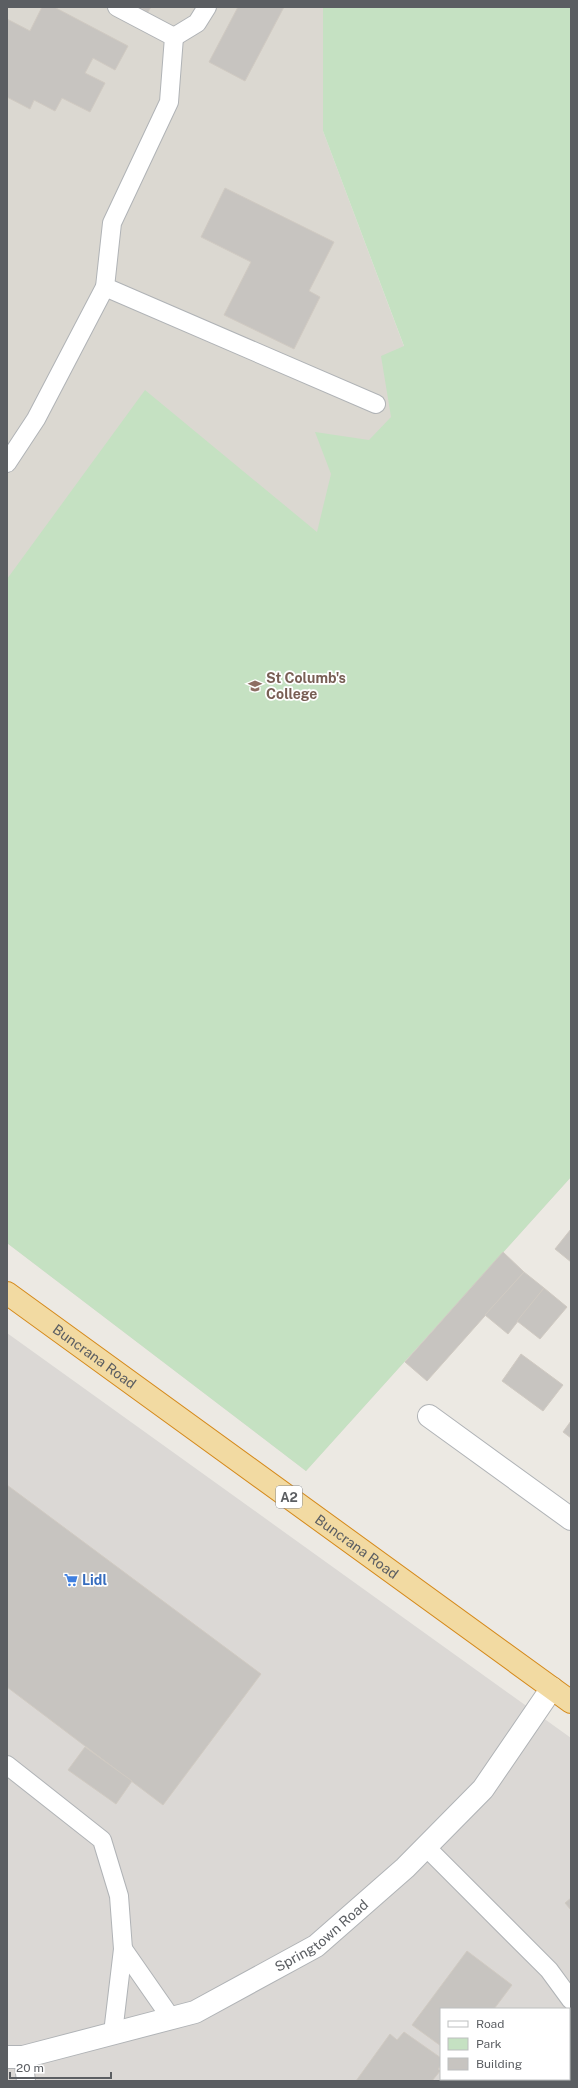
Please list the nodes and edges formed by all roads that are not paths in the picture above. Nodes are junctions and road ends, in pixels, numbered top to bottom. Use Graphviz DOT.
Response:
graph roads {
  1 [pos="117,7"];
  2 [pos="207,7"];
  3 [pos="174,37"];
  4 [pos="104,286"];
  5 [pos="376,404"];
  6 [pos="7,463"];
  7 [pos="7,1293"];
  8 [pos="429,1416"];
  9 [pos="571,1519"];
  10 [pos="552,1688"];
  11 [pos="571,1702"];
  12 [pos="7,1765"];
  13 [pos="426,1847"];
  14 [pos="123,1948"];
  15 [pos="571,2000"];
  16 [pos="170,2018"];
  17 [pos="113,2033"];
  18 [pos="15,2057"];
  19 [pos="26,2081"];
  1 -- 3 [label="lane"];
  2 -- 3 [label="lane"];
  3 -- 4 [label="lane"];
  4 -- 5 [label="lane"];
  4 -- 6 [label="lane"];
  7 -- 10 [label="highway, Buncrana Road / A2"];
  8 -- 9 [label="street"];
  10 -- 11 [label="highway, Buncrana Road / A2"];
  10 -- 13 [label="street, Springtown Road"];
  12 -- 14 [label="lane"];
  13 -- 15 [label="lane"];
  13 -- 16 [label="street, Springtown Road"];
  14 -- 16 [label="lane"];
  14 -- 17 [label="lane"];
  16 -- 17 [label="street, Springtown Road"];
  17 -- 18 [label="street, Springtown Road"];
  18 -- 19 [label="lane"];
}
